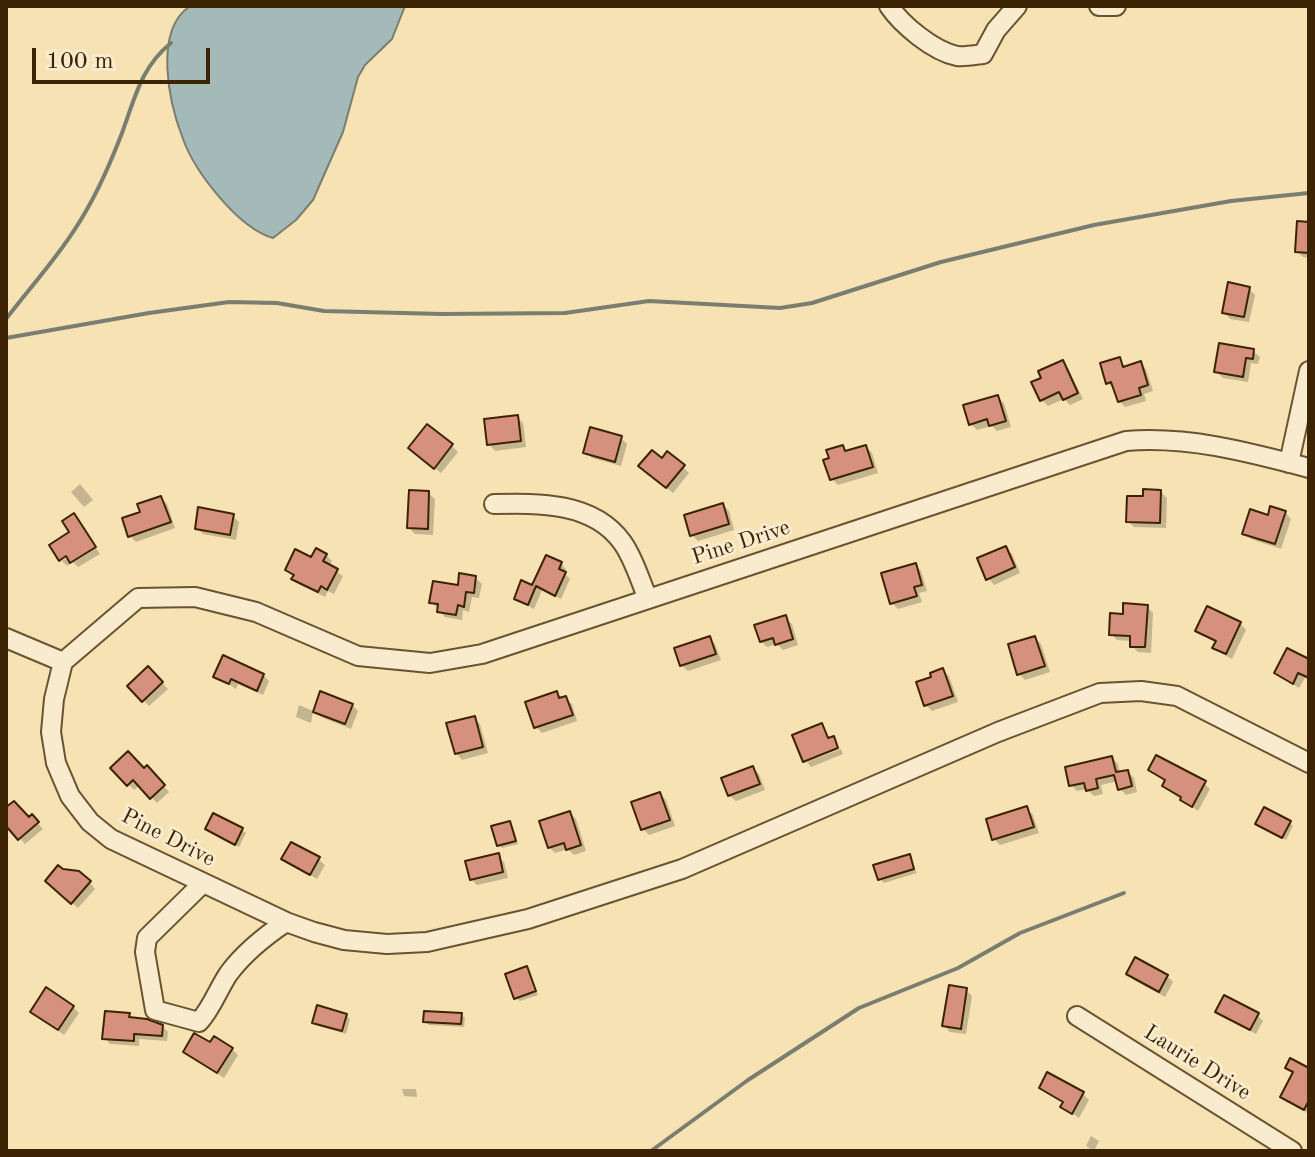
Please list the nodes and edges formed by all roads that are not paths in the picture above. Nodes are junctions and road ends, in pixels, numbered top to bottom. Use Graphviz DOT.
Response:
graph roads {
  1 [pos="889,6"];
  2 [pos="1017,6"];
  3 [pos="1099,6"];
  4 [pos="1116,6"];
  5 [pos="1309,371"];
  6 [pos="1289,463"];
  7 [pos="1309,468"];
  8 [pos="494,504"];
  9 [pos="648,599"];
  10 [pos="6,638"];
  11 [pos="63,662"];
  12 [pos="1309,763"];
  13 [pos="203,883"];
  14 [pos="286,922"];
  15 [pos="1077,1016"];
  16 [pos="1292,1151"];
  1 -- 2 [label="street"];
  3 -- 4 [label="street"];
  5 -- 6 [label="street"];
  6 -- 7 [label="street, Pine Drive"];
  6 -- 9 [label="street, Pine Drive"];
  8 -- 9 [label="street"];
  9 -- 11 [label="street, Pine Drive"];
  10 -- 11 [label="street"];
  11 -- 13 [label="street, Pine Drive"];
  12 -- 14 [label="street, Pine Drive"];
  13 -- 14 [label="street, Pine Drive"];
  13 -- 14 [label="street"];
  15 -- 16 [label="street, Laurie Drive"];
}
